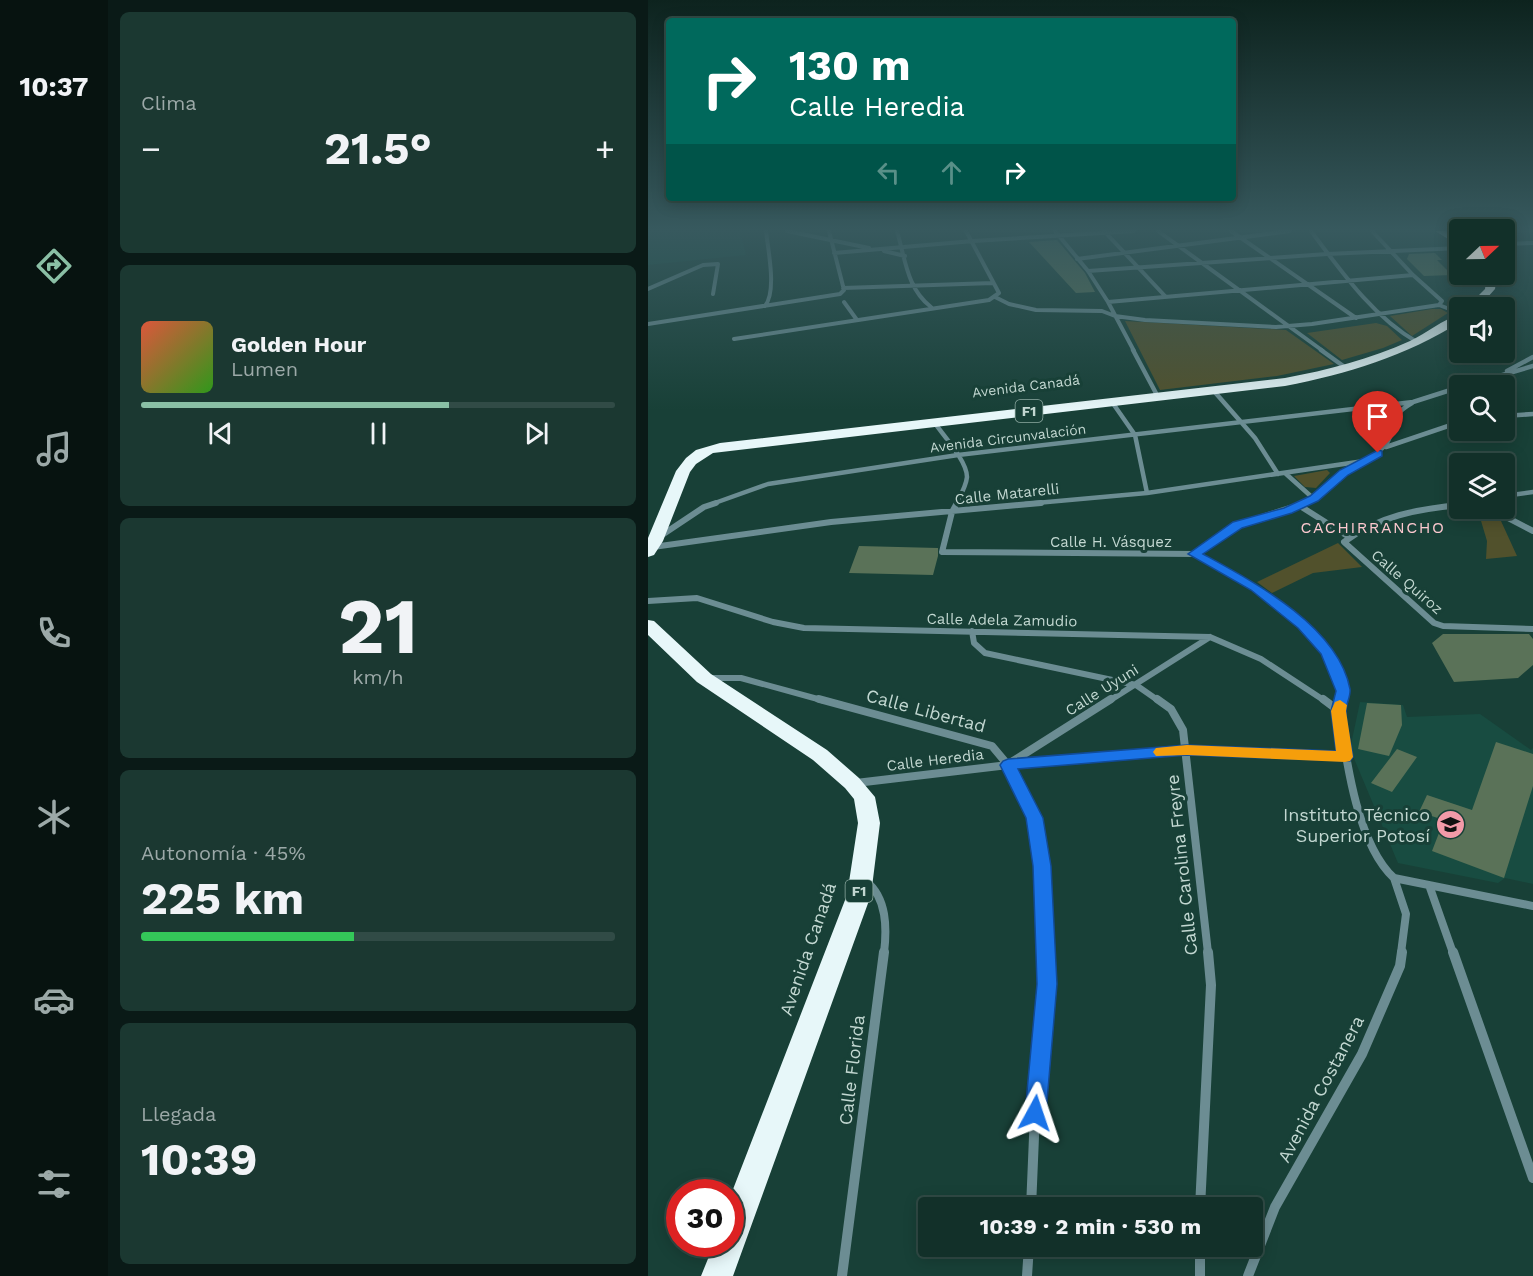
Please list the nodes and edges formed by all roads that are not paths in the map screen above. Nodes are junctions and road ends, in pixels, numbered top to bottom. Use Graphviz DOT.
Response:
graph roads {
  1 [pos="1240,290"];
  2 [pos="714,291"];
  3 [pos="771,291"];
  4 [pos="842,291"];
  5 [pos="916,291"];
  6 [pos="998,291"];
  7 [pos="1100,291"];
  8 [pos="1160,291"];
  9 [pos="1233,291"];
  10 [pos="1316,291"];
  11 [pos="1361,291"];
  12 [pos="1429,291"];
  13 [pos="713,294"];
  14 [pos="1165,296"];
  15 [pos="995,297"];
  16 [pos="844,302"];
  17 [pos="1108,302"];
  18 [pos="1441,303"];
  19 [pos="764,307"];
  20 [pos="931,308"];
  21 [pos="1449,308"];
  22 [pos="1382,314"];
  23 [pos="1115,316"];
  24 [pos="1357,318"];
  25 [pos="857,320"];
  26 [pos="1449,322"];
  27 [pos="648,324"];
  28 [pos="1287,326"];
  29 [pos="734,339"];
  30 [pos="1418,342"];
  31 [pos="1533,357"];
  32 [pos="1533,366"];
  33 [pos="1346,368"];
  34 [pos="1504,373"];
  35 [pos="1498,375"];
  36 [pos="1213,390"];
  37 [pos="1449,391"];
  38 [pos="1158,397"];
  39 [pos="1112,402"];
  40 [pos="1413,402"];
  41 [pos="1533,414"];
  42 [pos="1515,415"];
  43 [pos="1241,421"];
  44 [pos="934,422"];
  45 [pos="1449,426"];
  46 [pos="1135,435"];
  47 [pos="1383,448"];
  48 [pos="958,455"];
  49 [pos="1364,461"];
  50 [pos="1281,474"];
  51 [pos="1533,492"];
  52 [pos="1147,493"];
  53 [pos="1515,494"];
  54 [pos="1314,499"];
  55 [pos="1300,506"];
  56 [pos="1449,506"];
  57 [pos="952,512"];
  58 [pos="1510,519"];
  59 [pos="1533,531"];
  60 [pos="1346,539"];
  61 [pos="652,546"];
  62 [pos="1194,554"];
  63 [pos="648,601"];
  64 [pos="648,625"];
  65 [pos="1533,629"];
  66 [pos="972,632"];
  67 [pos="1210,637"];
  68 [pos="704,678"];
  69 [pos="1136,685"];
  70 [pos="1339,711"];
  71 [pos="1187,750"];
  72 [pos="1345,757"];
  73 [pos="1008,765"];
  74 [pos="852,783"];
  75 [pos="861,877"];
  76 [pos="1394,878"];
  77 [pos="1429,885"];
  78 [pos="1533,906"];
  79 [pos="1533,1178"];
  80 [pos="1031,1197"];
  81 [pos="1201,1197"];
  82 [pos="744,1202"];
  83 [pos="724,1257"];
  84 [pos="1028,1257"];
  85 [pos="1200,1257"];
  86 [pos="717,1276"];
  87 [pos="842,1276"];
  88 [pos="1027,1276"];
  89 [pos="1200,1276"];
  90 [pos="1248,1276"];
  1 -- 28 [label="street"];
  2 -- 13 [label="street"];
  3 -- 19 [label="street"];
  4 -- 19 [label="street"];
  5 -- 20 [label="street"];
  6 -- 15 [label="street"];
  7 -- 17 [label="street"];
  8 -- 14 [label="street"];
  9 -- 14 [label="street"];
  10 -- 24 [label="street"];
  11 -- 22 [label="street"];
  12 -- 18 [label="street"];
  14 -- 17 [label="street"];
  15 -- 20 [label="street"];
  15 -- 23 [label="street"];
  16 -- 25 [label="street"];
  17 -- 23 [label="street"];
  18 -- 21 [label="street"];
  18 -- 22 [label="street"];
  19 -- 27 [label="street"];
  20 -- 25 [label="street"];
  22 -- 24 [label="street"];
  22 -- 30 [label="street"];
  23 -- 28 [label="street"];
  23 -- 38 [label="street"];
  24 -- 28 [label="street"];
  25 -- 29 [label="street"];
  26 -- 30 [label="highway, Avenida Canadá / F1"];
  28 -- 33 [label="street"];
  30 -- 33 [label="highway, Avenida Canadá / F1"];
  31 -- 34 [label="street"];
  32 -- 34 [label="street"];
  33 -- 36 [label="highway, Avenida Canadá / F1"];
  34 -- 35 [label="street"];
  36 -- 38 [label="highway, Avenida Canadá / F1"];
  36 -- 43 [label="street"];
  37 -- 40 [label="street, Avenida Circunvalación"];
  38 -- 39 [label="highway, Avenida Canadá / F1"];
  39 -- 44 [label="highway, Avenida Canadá / F1"];
  39 -- 46 [label="street"];
  40 -- 43 [label="street, Avenida Circunvalación"];
  40 -- 47 [label="street"];
  41 -- 42 [label="street"];
  43 -- 46 [label="street, Avenida Circunvalación"];
  43 -- 50 [label="street"];
  44 -- 48 [label="street"];
  44 -- 61 [label="highway, Avenida Canadá / F1"];
  45 -- 47 [label="street, Calle H. Vásquez"];
  46 -- 48 [label="street, Avenida Circunvalación"];
  46 -- 52 [label="street"];
  47 -- 49 [label="street, Calle H. Vásquez"];
  48 -- 57 [label="street"];
  48 -- 61 [label="street, Avenida Circunvalación"];
  49 -- 50 [label="street, Calle Matarelli"];
  49 -- 54 [label="street, Calle H. Vásquez"];
  50 -- 52 [label="street, Calle Matarelli"];
  50 -- 54 [label="street"];
  51 -- 53 [label="street"];
  52 -- 57 [label="street, Calle Matarelli"];
  54 -- 55 [label="street, Calle H. Vásquez"];
  55 -- 60 [label="street, Calle Quiroz"];
  55 -- 62 [label="street, Calle H. Vásquez"];
  56 -- 60 [label="street"];
  57 -- 61 [label="street, Calle Matarelli"];
  57 -- 62 [label="street, Calle H. Vásquez"];
  58 -- 59 [label="street"];
  60 -- 65 [label="street, Calle Quiroz"];
  62 -- 70 [label="street"];
  63 -- 66 [label="street, Calle Adela Zamudio"];
  64 -- 68 [label="highway, Avenida Canadá / F1"];
  66 -- 67 [label="street, Calle Adela Zamudio"];
  66 -- 69 [label="street, Calle Carolina Freyre"];
  67 -- 69 [label="street, Calle Uyuni"];
  67 -- 70 [label="street, Calle Adela Zamudio"];
  68 -- 73 [label="street, Calle Libertad"];
  68 -- 74 [label="highway, Avenida Canadá / F1"];
  69 -- 71 [label="street, Calle Carolina Freyre"];
  69 -- 73 [label="street, Calle Uyuni"];
  70 -- 72 [label="street"];
  71 -- 72 [label="street, Calle Heredia"];
  71 -- 73 [label="street, Calle Heredia"];
  71 -- 81 [label="street, Calle Carolina Freyre"];
  72 -- 76 [label="street"];
  73 -- 74 [label="street, Calle Heredia"];
  73 -- 80 [label="street, Calle Libertad"];
  74 -- 75 [label="highway, Avenida Canadá / F1"];
  75 -- 82 [label="highway, Avenida Canadá / F1"];
  75 -- 87 [label="street, Calle Florida"];
  76 -- 77 [label="street"];
  76 -- 90 [label="street, Avenida Costanera"];
  77 -- 78 [label="street"];
  77 -- 79 [label="street"];
  83 -- 86 [label="highway"];
  84 -- 88 [label="street"];
  85 -- 89 [label="street"];
}
